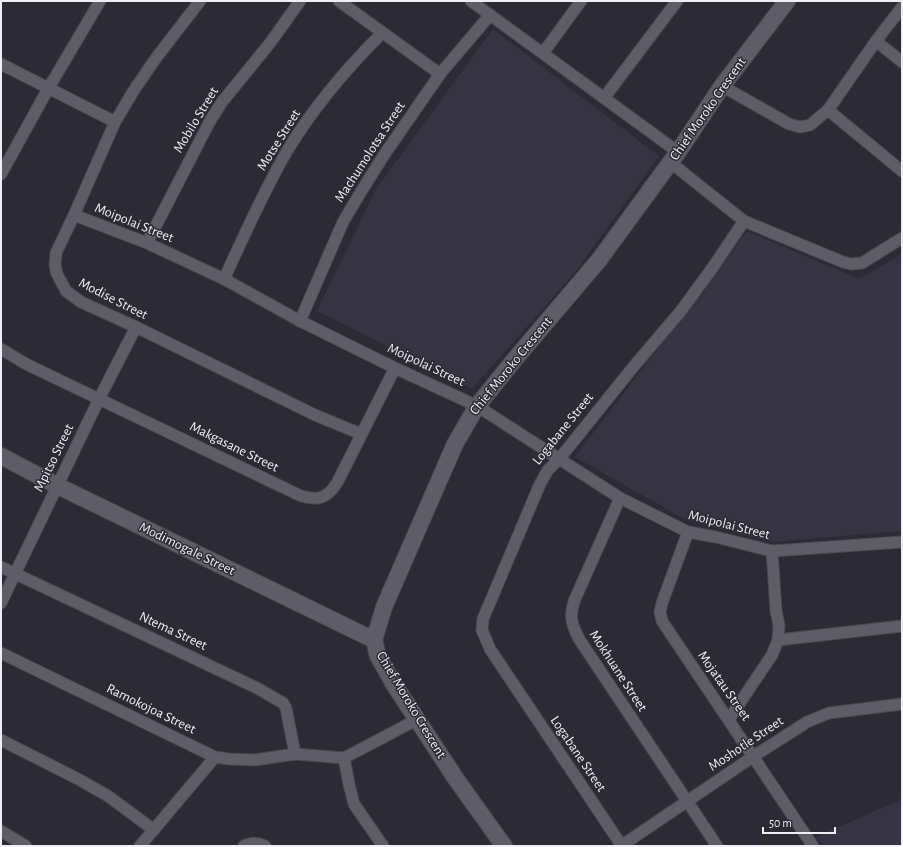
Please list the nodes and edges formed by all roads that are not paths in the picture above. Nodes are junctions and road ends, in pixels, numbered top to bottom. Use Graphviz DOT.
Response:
graph roads {
  1 [pos="100,1"];
  2 [pos="200,1"];
  3 [pos="300,1"];
  4 [pos="339,1"];
  5 [pos="471,1"];
  6 [pos="581,1"];
  7 [pos="677,1"];
  8 [pos="787,1"];
  9 [pos="902,7"];
  10 [pos="490,15"];
  11 [pos="382,32"];
  12 [pos="876,41"];
  13 [pos="543,53"];
  14 [pos="902,62"];
  15 [pos="1,64"];
  16 [pos="440,74"];
  17 [pos="722,86"];
  18 [pos="48,89"];
  19 [pos="604,98"];
  20 [pos="828,110"];
  21 [pos="115,122"];
  22 [pos="674,157"];
  23 [pos="902,171"];
  24 [pos="1,174"];
  25 [pos="74,215"];
  26 [pos="744,221"];
  27 [pos="902,238"];
  28 [pos="147,243"];
  29 [pos="224,279"];
  30 [pos="300,321"];
  31 [pos="136,327"];
  32 [pos="1,349"];
  33 [pos="395,368"];
  34 [pos="99,399"];
  35 [pos="477,406"];
  36 [pos="361,434"];
  37 [pos="1,456"];
  38 [pos="560,458"];
  39 [pos="58,486"];
  40 [pos="620,498"];
  41 [pos="688,532"];
  42 [pos="902,542"];
  43 [pos="772,551"];
  44 [pos="1,567"];
  45 [pos="15,573"];
  46 [pos="1,603"];
  47 [pos="902,626"];
  48 [pos="374,640"];
  49 [pos="778,640"];
  50 [pos="1,653"];
  51 [pos="902,704"];
  52 [pos="418,719"];
  53 [pos="729,720"];
  54 [pos="1,740"];
  55 [pos="295,754"];
  56 [pos="754,756"];
  57 [pos="215,757"];
  58 [pos="344,758"];
  59 [pos="687,802"];
  60 [pos="154,830"];
  61 [pos="1,831"];
  62 [pos="26,846"];
  63 [pos="140,846"];
  64 [pos="244,846"];
  65 [pos="265,846"];
  66 [pos="383,846"];
  67 [pos="504,846"];
  68 [pos="621,846"];
  69 [pos="717,846"];
  70 [pos="813,846"];
  1 -- 18 [label="street"];
  2 -- 21 [label="street, Modise Street"];
  3 -- 28 [label="street, Mobilo Street"];
  4 -- 11 [label="street"];
  5 -- 10 [label="street"];
  6 -- 13 [label="street"];
  7 -- 19 [label="street"];
  8 -- 17 [label="street, Chief Moroko Crescent"];
  9 -- 12 [label="street"];
  10 -- 13 [label="street"];
  10 -- 16 [label="street, Machumolotsa Street"];
  11 -- 16 [label="street"];
  11 -- 29 [label="street, Motse Street"];
  12 -- 14 [label="street"];
  12 -- 20 [label="street"];
  13 -- 19 [label="street"];
  15 -- 18 [label="street"];
  16 -- 30 [label="street, Machumolotsa Street"];
  17 -- 20 [label="street"];
  17 -- 22 [label="street, Chief Moroko Crescent"];
  18 -- 21 [label="street"];
  18 -- 24 [label="street"];
  19 -- 22 [label="street"];
  20 -- 23 [label="street"];
  21 -- 25 [label="street, Modise Street"];
  22 -- 26 [label="street"];
  22 -- 35 [label="street, Chief Moroko Crescent"];
  25 -- 28 [label="street, Moipolai Street"];
  25 -- 31 [label="street, Modise Street"];
  26 -- 27 [label="street"];
  26 -- 38 [label="street, Logabane Street"];
  28 -- 29 [label="street, Moipolai Street"];
  29 -- 30 [label="street, Moipolai Street"];
  30 -- 33 [label="street, Moipolai Street"];
  31 -- 34 [label="street, Mpitso Street"];
  31 -- 36 [label="street, Modise Street"];
  32 -- 34 [label="street, Makgasane Street"];
  33 -- 35 [label="street, Moipolai Street"];
  33 -- 36 [label="street, Makgasane Street"];
  34 -- 36 [label="street, Makgasane Street"];
  34 -- 39 [label="street, Mpitso Street"];
  35 -- 38 [label="street, Moipolai Street"];
  35 -- 48 [label="street, Chief Moroko Crescent"];
  37 -- 39 [label="street, Modimogale Street"];
  38 -- 40 [label="street, Moipolai Street"];
  38 -- 68 [label="street, Logabane Street"];
  39 -- 45 [label="street, Mpitso Street"];
  39 -- 48 [label="street, Modimogale Street"];
  40 -- 41 [label="street, Moipolai Street"];
  40 -- 59 [label="street, Mokhuane Street"];
  41 -- 43 [label="street, Moipolai Street"];
  41 -- 53 [label="street, Mojatau Street"];
  42 -- 43 [label="street, Moipolai Street"];
  43 -- 49 [label="street"];
  44 -- 45 [label="street, Ntema Street"];
  45 -- 46 [label="street, Mpitso Street"];
  45 -- 55 [label="street, Ntema Street"];
  47 -- 49 [label="street"];
  48 -- 52 [label="street, Chief Moroko Crescent"];
  49 -- 53 [label="street"];
  50 -- 57 [label="street, Ramokojoa Street"];
  51 -- 56 [label="street, Moshotle Street"];
  52 -- 58 [label="street"];
  52 -- 67 [label="street, Chief Moroko Crescent"];
  53 -- 56 [label="street, Mojatau Street"];
  54 -- 60 [label="street"];
  55 -- 57 [label="street, Ramokojoa Street"];
  55 -- 58 [label="street, Ramokojoa Street"];
  56 -- 59 [label="street, Moshotle Street"];
  56 -- 70 [label="street, Mojatau Street"];
  57 -- 60 [label="street"];
  58 -- 66 [label="street"];
  59 -- 68 [label="street, Moshotle Street"];
  59 -- 69 [label="street, Mokhuane Street"];
  60 -- 63 [label="street"];
  61 -- 62 [label="street"];
  64 -- 65 [label="street"];
}
